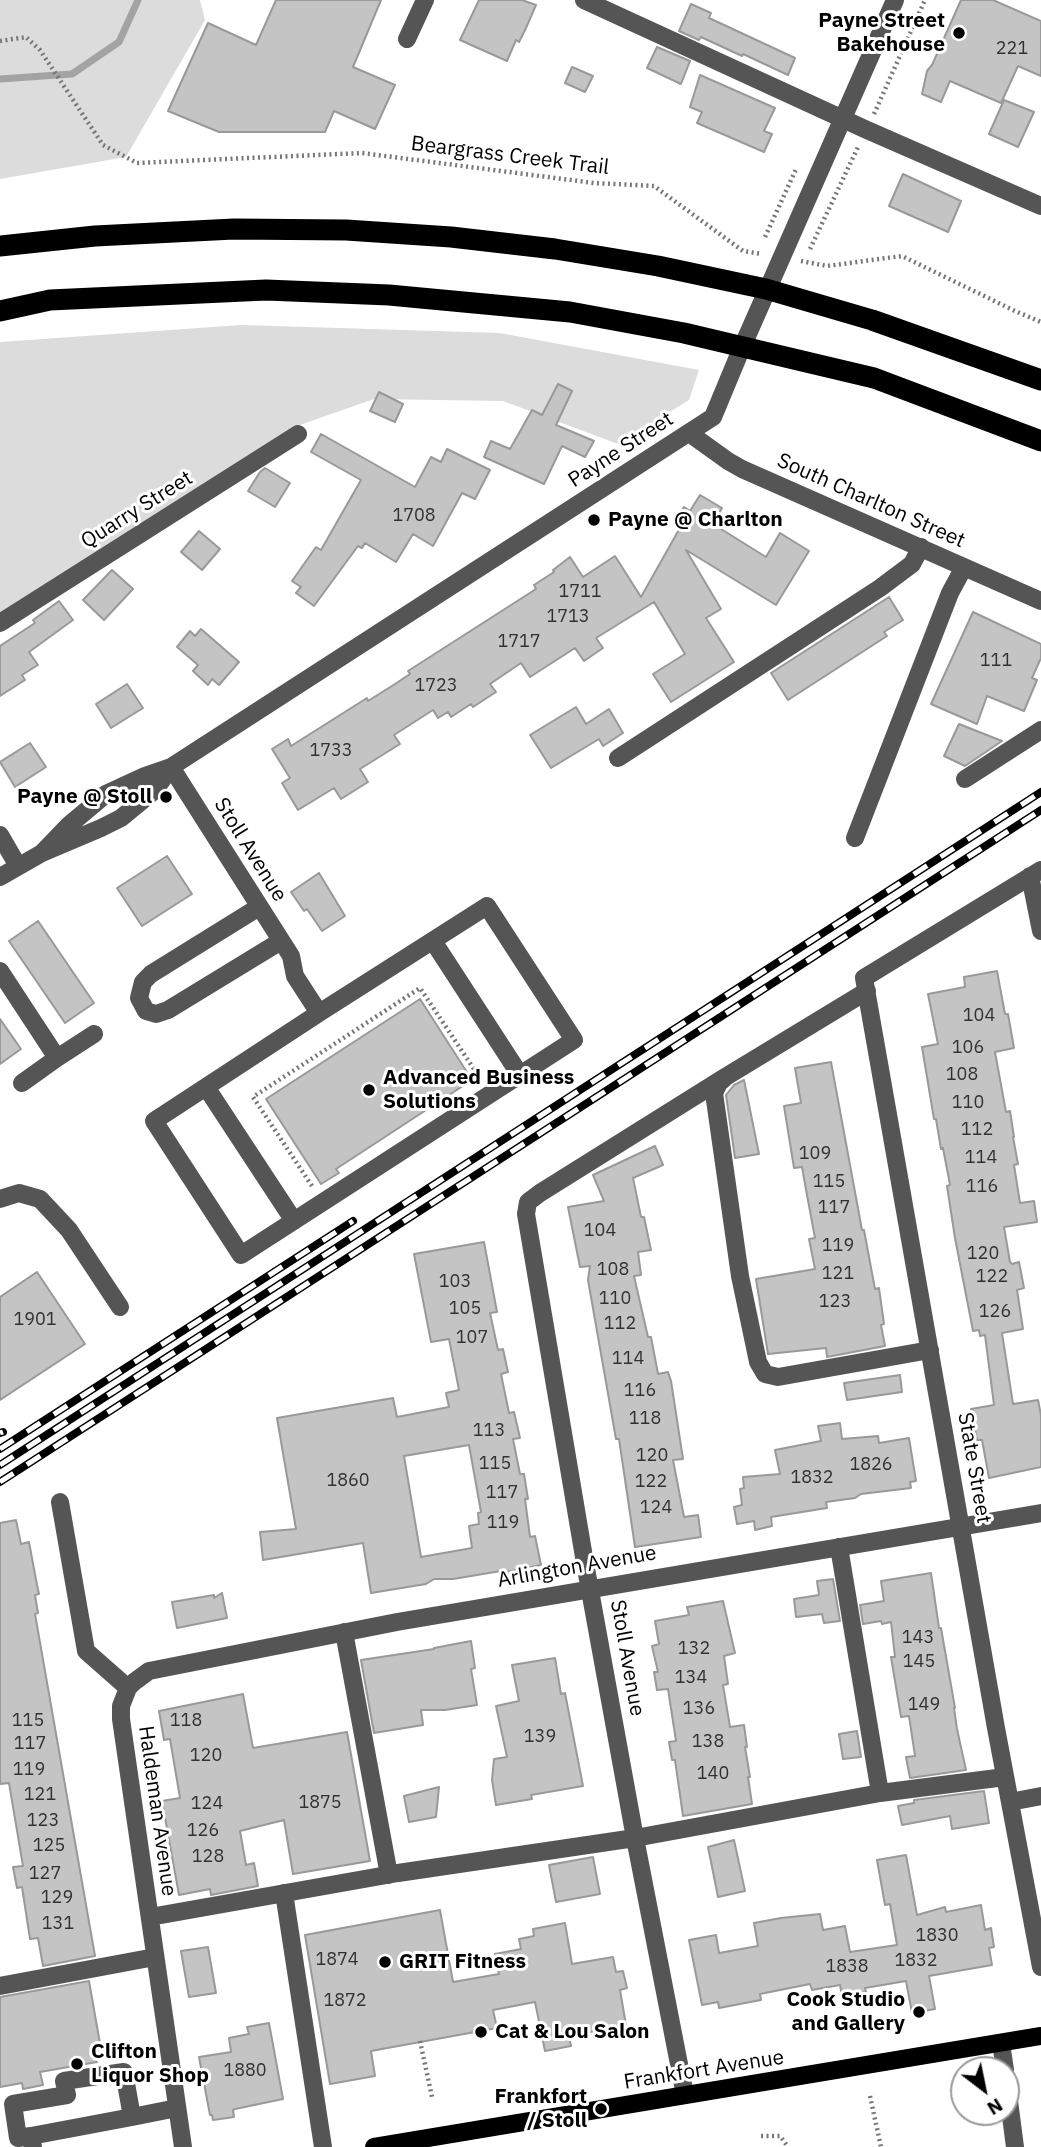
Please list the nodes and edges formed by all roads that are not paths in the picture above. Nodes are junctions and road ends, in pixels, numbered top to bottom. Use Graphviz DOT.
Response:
graph roads {
  1 [pos="425,0"];
  2 [pos="584,0"];
  3 [pos="895,0"];
  4 [pos="407,39"];
  5 [pos="842,119"];
  6 [pos="1041,206"];
  7 [pos="0,246"];
  8 [pos="0,311"];
  9 [pos="1041,380"];
  10 [pos="689,433"];
  11 [pos="298,434"];
  12 [pos="1041,441"];
  13 [pos="920,548"];
  14 [pos="964,567"];
  15 [pos="1041,601"];
  16 [pos="0,623"];
  17 [pos="1041,730"];
  18 [pos="618,758"];
  19 [pos="171,767"];
  20 [pos="965,779"];
  21 [pos="0,835"];
  22 [pos="855,838"];
  23 [pos="42,853"];
  24 [pos="18,866"];
  25 [pos="1036,873"];
  26 [pos="0,877"];
  27 [pos="259,907"];
  28 [pos="1041,931"];
  29 [pos="433,941"];
  30 [pos="286,949"];
  31 [pos="0,971"];
  32 [pos="865,985"];
  33 [pos="319,1013"];
  34 [pos="94,1034"];
  35 [pos="57,1058"];
  36 [pos="520,1075"];
  37 [pos="727,1076"];
  38 [pos="22,1083"];
  39 [pos="206,1087"];
  40 [pos="0,1199"];
  41 [pos="294,1221"];
  42 [pos="120,1307"];
  43 [pos="930,1350"];
  44 [pos="60,1502"];
  45 [pos="1041,1513"];
  46 [pos="961,1527"];
  47 [pos="839,1547"];
  48 [pos="591,1589"];
  49 [pos="344,1632"];
  50 [pos="128,1688"];
  51 [pos="1005,1777"];
  52 [pos="880,1793"];
  53 [pos="1041,1796"];
  54 [pos="1010,1802"];
  55 [pos="635,1838"];
  56 [pos="390,1875"];
  57 [pos="284,1893"];
  58 [pos="150,1917"];
  59 [pos="155,1957"];
  60 [pos="1041,1966"];
  61 [pos="0,1986"];
  62 [pos="1041,2036"];
  63 [pos="1001,2043"];
  64 [pos="1003,2056"];
  65 [pos="685,2095"];
  66 [pos="177,2108"];
  67 [pos="132,2117"];
  68 [pos="1012,2126"];
  69 [pos="32,2142"];
  70 [pos="183,2147"];
  71 [pos="323,2147"];
  72 [pos="374,2147"];
  73 [pos="1015,2147"];
  1 -- 4 [label="street"];
  2 -- 5 [label="street"];
  3 -- 5 [label="street, Payne Street"];
  5 -- 6 [label="street"];
  5 -- 10 [label="street, Payne Street"];
  7 -- 9 [label="highway"];
  8 -- 12 [label="highway"];
  10 -- 13 [label="street, South Charlton Street"];
  10 -- 19 [label="street, Payne Street"];
  11 -- 16 [label="street, Quarry Street"];
  13 -- 14 [label="street, South Charlton Street"];
  13 -- 18 [label="street"];
  14 -- 15 [label="street, South Charlton Street"];
  14 -- 22 [label="street"];
  17 -- 20 [label="street"];
  19 -- 23 [label="street, Payne Street"];
  19 -- 23 [label="street, Payne Street"];
  19 -- 27 [label="street, Stoll Avenue"];
  21 -- 24 [label="street"];
  23 -- 24 [label="street, Payne Street"];
  24 -- 26 [label="street, Payne Street"];
  25 -- 28 [label="street"];
  25 -- 32 [label="street"];
  27 -- 30 [label="street, Stoll Avenue"];
  27 -- 30 [label="street"];
  29 -- 33 [label="street"];
  29 -- 36 [label="street"];
  29 -- 36 [label="street"];
  30 -- 33 [label="street, Stoll Avenue"];
  31 -- 35 [label="street"];
  32 -- 37 [label="street"];
  32 -- 43 [label="street, State Street"];
  33 -- 39 [label="street"];
  34 -- 35 [label="street"];
  35 -- 38 [label="street"];
  36 -- 41 [label="street"];
  37 -- 43 [label="street"];
  37 -- 48 [label="street, Stoll Avenue"];
  39 -- 41 [label="street"];
  39 -- 41 [label="street"];
  40 -- 42 [label="street"];
  43 -- 46 [label="street, State Street"];
  44 -- 50 [label="street"];
  45 -- 46 [label="street, Arlington Avenue"];
  46 -- 47 [label="street, Arlington Avenue"];
  46 -- 51 [label="street, State Street"];
  47 -- 48 [label="street, Arlington Avenue"];
  47 -- 52 [label="street"];
  48 -- 49 [label="street, Arlington Avenue"];
  48 -- 55 [label="street, Stoll Avenue"];
  49 -- 50 [label="street, Arlington Avenue"];
  49 -- 56 [label="street"];
  50 -- 58 [label="street, Haldeman Avenue"];
  51 -- 52 [label="street"];
  51 -- 54 [label="street, State Street"];
  52 -- 55 [label="street"];
  53 -- 54 [label="street"];
  54 -- 60 [label="street, State Street"];
  55 -- 56 [label="street"];
  55 -- 65 [label="street, Stoll Avenue"];
  56 -- 57 [label="street"];
  57 -- 58 [label="street"];
  57 -- 71 [label="street"];
  58 -- 59 [label="street, Haldeman Avenue"];
  59 -- 61 [label="street"];
  59 -- 66 [label="street, Haldeman Avenue"];
  62 -- 63 [label="main road, Frankfort Avenue"];
  63 -- 64 [label="street"];
  63 -- 65 [label="main road, Frankfort Avenue"];
  65 -- 72 [label="main road, Frankfort Avenue"];
  66 -- 67 [label="street"];
  66 -- 70 [label="street, Haldeman Avenue"];
  67 -- 69 [label="street"];
  67 -- 69 [label="street"];
  68 -- 73 [label="street"];
}
